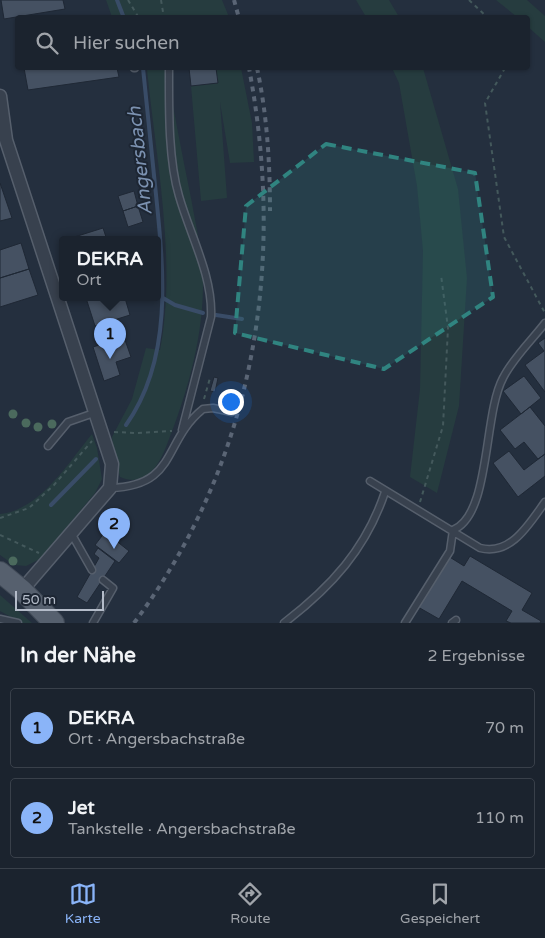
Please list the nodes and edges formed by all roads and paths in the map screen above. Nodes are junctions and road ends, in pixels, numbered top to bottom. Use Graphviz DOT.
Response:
graph roads {
  1 [pos="128,0"];
  2 [pos="161,0"];
  3 [pos="469,0"];
  4 [pos="137,15"];
  5 [pos="164,15"];
  6 [pos="485,15"];
  7 [pos="169,70"];
  8 [pos="504,70"];
  9 [pos="0,96"];
  10 [pos="441,275"];
  11 [pos="545,313"];
  12 [pos="545,323"];
  13 [pos="210,378"];
  14 [pos="204,408"];
  15 [pos="232,412"];
  16 [pos="94,413"];
  17 [pos="182,430"];
  18 [pos="100,431"];
  19 [pos="48,446"];
  20 [pos="370,481"];
  21 [pos="110,488"];
  22 [pos="386,492"];
  23 [pos="545,502"];
  24 [pos="417,511"];
  25 [pos="0,518"];
  26 [pos="453,530"];
  27 [pos="70,533"];
  28 [pos="0,535"];
  29 [pos="49,558"];
  30 [pos="92,570"];
  31 [pos="0,572"];
  32 [pos="103,580"];
  33 [pos="22,590"];
  34 [pos="0,620"];
  35 [pos="18,623"];
  36 [pos="54,623"];
  37 [pos="93,623"];
  38 [pos="284,623"];
  39 [pos="405,623"];
  1 -- 4 [label="path"];
  2 -- 5 [label="path"];
  3 -- 6 [label="path"];
  7 -- 17 [label="lane"];
  8 -- 11 [label="path"];
  9 -- 16 [label="street"];
  10 -- 24 [label="path"];
  12 -- 26 [label="lane"];
  13 -- 14 [label="path"];
  14 -- 15 [label="lane"];
  14 -- 17 [label="lane"];
  16 -- 18 [label="street"];
  16 -- 19 [label="lane"];
  17 -- 18 [label="path"];
  17 -- 21 [label="lane"];
  18 -- 21 [label="street"];
  18 -- 25 [label="path"];
  20 -- 22 [label="lane"];
  21 -- 27 [label="street"];
  22 -- 24 [label="lane"];
  22 -- 38 [label="lane"];
  23 -- 26 [label="lane"];
  24 -- 26 [label="lane"];
  26 -- 39 [label="lane"];
  27 -- 29 [label="street"];
  27 -- 30 [label="lane"];
  28 -- 29 [label="path"];
  29 -- 33 [label="street"];
  31 -- 33 [label="main road"];
  32 -- 37 [label="lane"];
  33 -- 36 [label="main road"];
  34 -- 35 [label="lane"];
}
